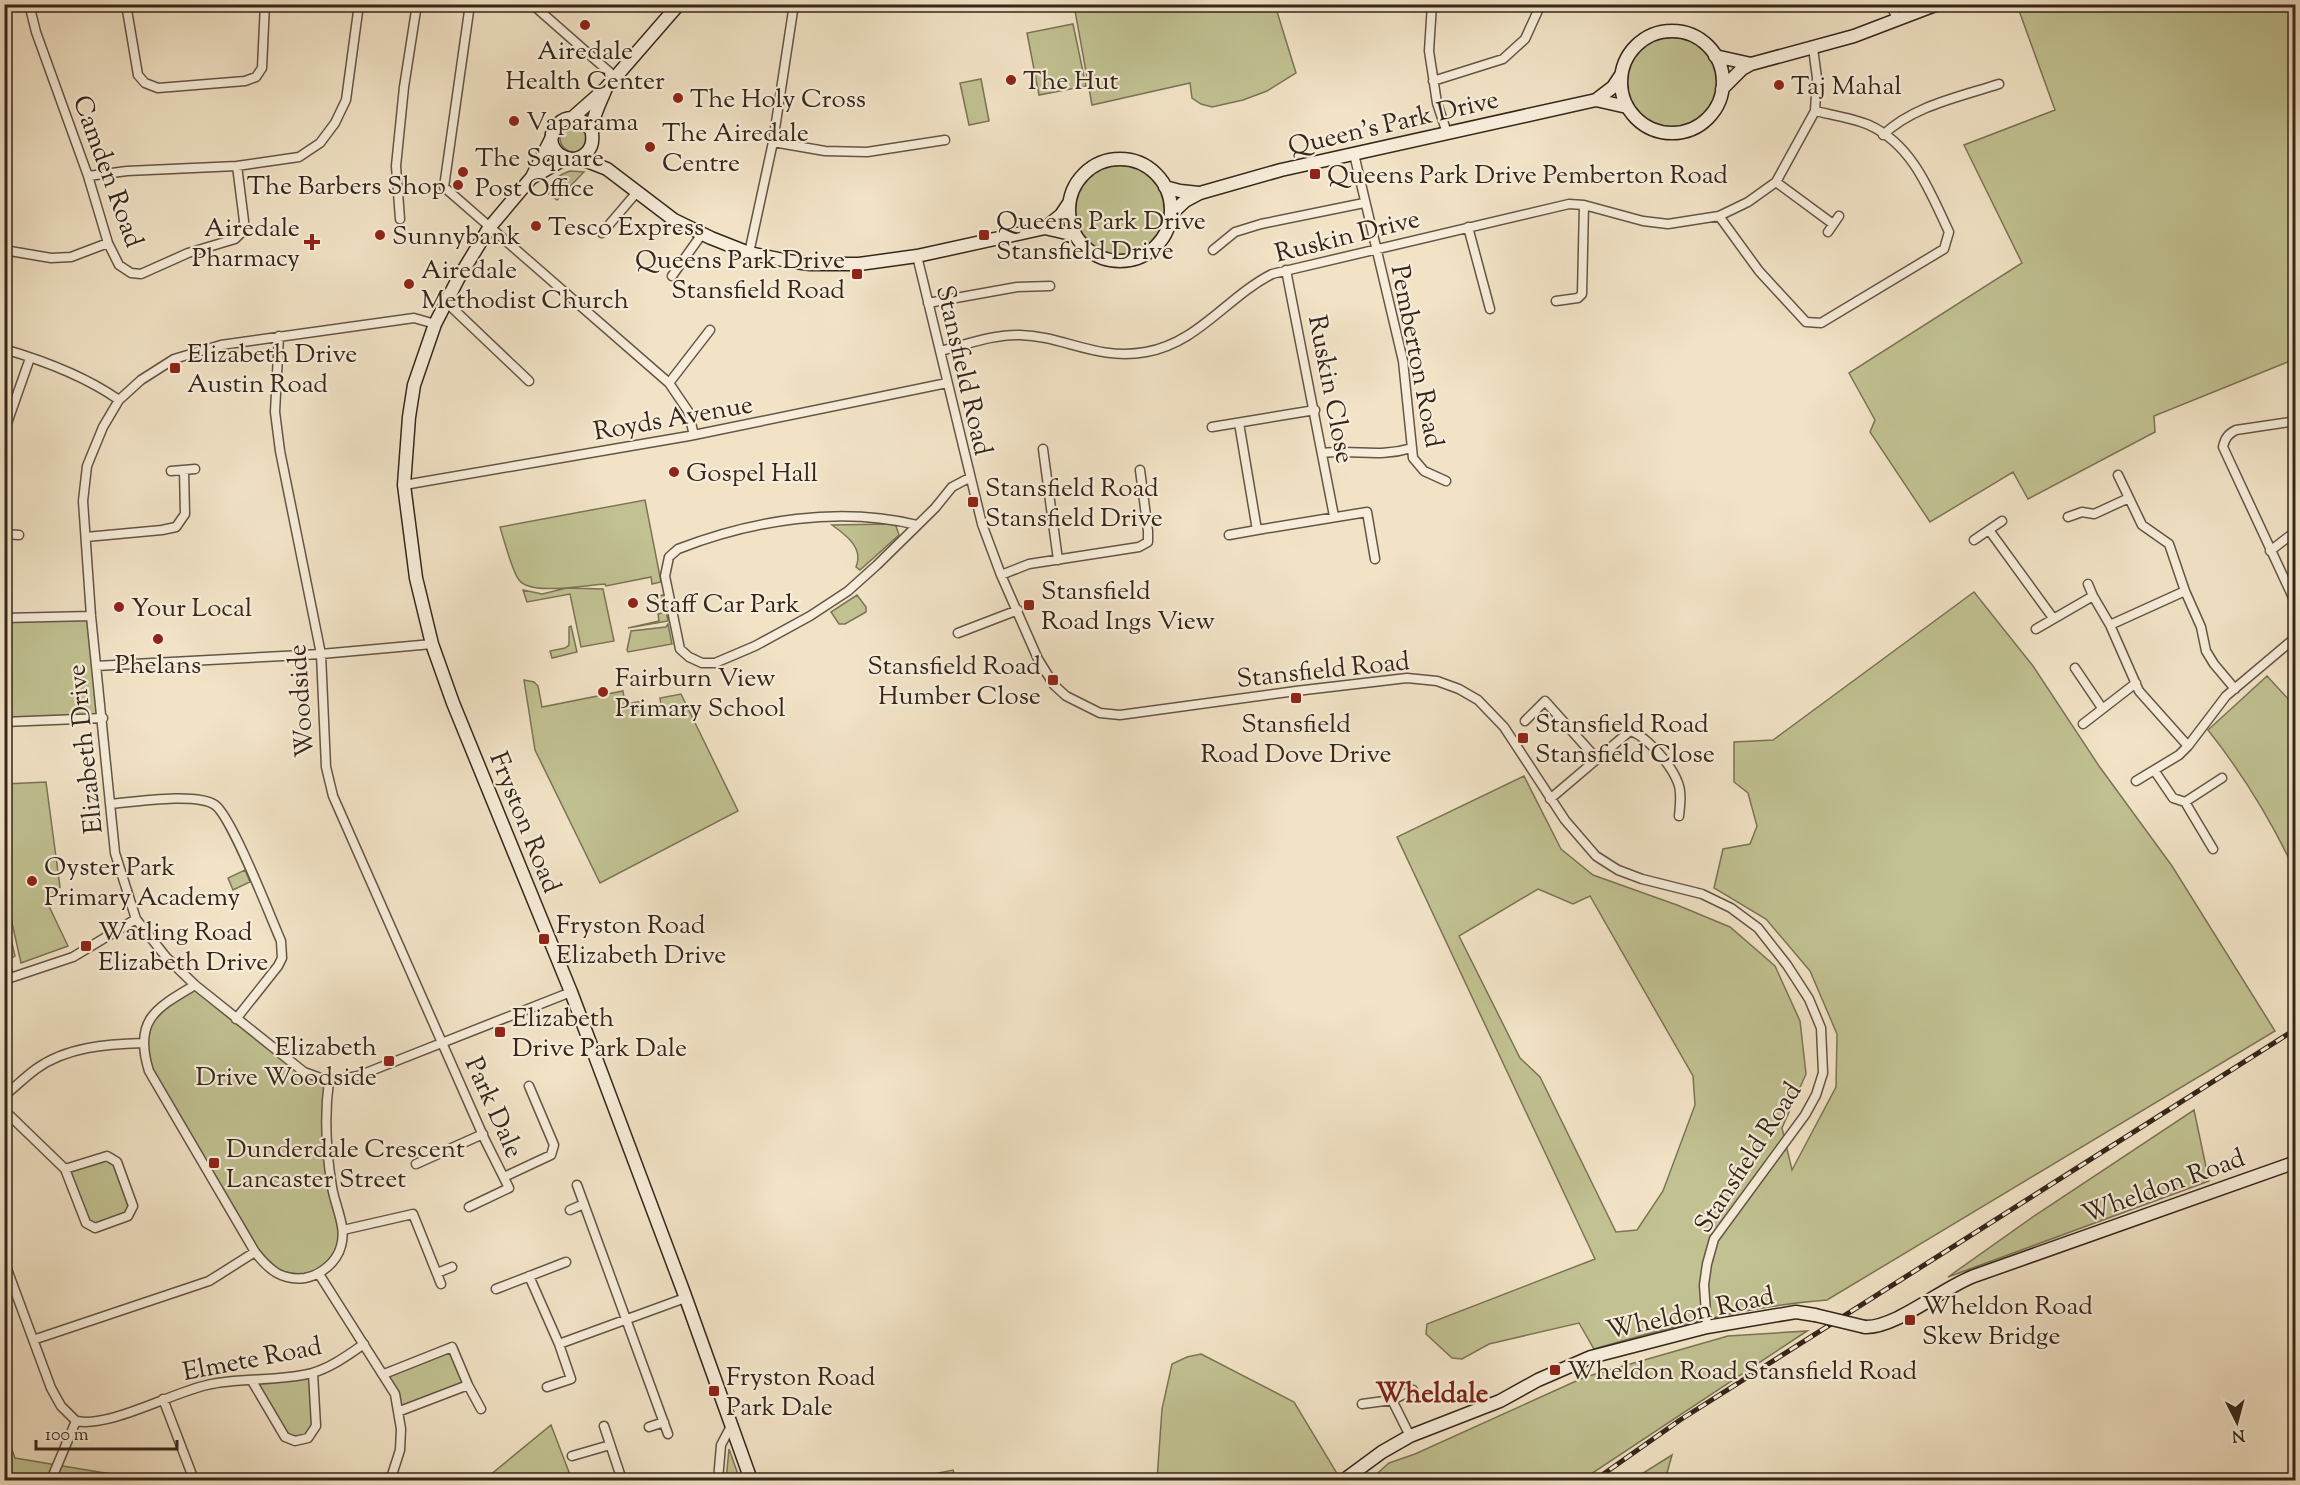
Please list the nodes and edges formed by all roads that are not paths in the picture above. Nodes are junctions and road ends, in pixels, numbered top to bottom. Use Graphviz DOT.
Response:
graph roads {
  1 [pos="29,4"];
  2 [pos="126,4"];
  3 [pos="265,4"];
  4 [pos="358,4"];
  5 [pos="417,4"];
  6 [pos="470,4"];
  7 [pos="532,4"];
  8 [pos="679,4"];
  9 [pos="794,4"];
  10 [pos="1432,4"];
  11 [pos="1541,4"];
  12 [pos="1891,4"];
  13 [pos="1938,4"];
  14 [pos="1897,20"];
  15 [pos="1813,48"];
  16 [pos="1715,56"];
  17 [pos="1751,64"];
  18 [pos="1621,75"];
  19 [pos="615,76"];
  20 [pos="1433,81"];
  21 [pos="1999,84"];
  22 [pos="606,88"];
  23 [pos="1722,89"];
  24 [pos="1596,100"];
  25 [pos="1627,107"];
  26 [pos="1815,111"];
  27 [pos="572,118"];
  28 [pos="591,130"];
  29 [pos="1447,133"];
  30 [pos="1883,135"];
  31 [pos="552,137"];
  32 [pos="945,140"];
  33 [pos="773,142"];
  34 [pos="592,144"];
  35 [pos="1354,154"];
  36 [pos="572,158"];
  37 [pos="237,166"];
  38 [pos="607,169"];
  39 [pos="88,176"];
  40 [pos="532,177"];
  41 [pos="1776,182"];
  42 [pos="1165,186"];
  43 [pos="638,192"];
  44 [pos="1200,193"];
  45 [pos="1069,203"];
  46 [pos="1364,203"];
  47 [pos="1584,205"];
  48 [pos="1171,214"];
  49 [pos="1719,216"];
  50 [pos="400,219"];
  51 [pos="1468,227"];
  52 [pos="489,228"];
  53 [pos="1045,228"];
  54 [pos="1828,232"];
  55 [pos="602,233"];
  56 [pos="702,234"];
  57 [pos="1075,235"];
  58 [pos="108,243"];
  59 [pos="1374,249"];
  60 [pos="4,250"];
  61 [pos="1213,250"];
  62 [pos="749,253"];
  63 [pos="917,256"];
  64 [pos="1286,270"];
  65 [pos="672,276"];
  66 [pos="1050,286"];
  67 [pos="1556,301"];
  68 [pos="446,302"];
  69 [pos="928,303"];
  70 [pos="1490,309"];
  71 [pos="435,324"];
  72 [pos="710,330"];
  73 [pos="279,336"];
  74 [pos="4,349"];
  75 [pos="940,351"];
  76 [pos="30,358"];
  77 [pos="529,381"];
  78 [pos="669,383"];
  79 [pos="947,383"];
  80 [pos="119,400"];
  81 [pos="1315,410"];
  82 [pos="2295,421"];
  83 [pos="1239,423"];
  84 [pos="1212,427"];
  85 [pos="4,432"];
  86 [pos="694,435"];
  87 [pos="1412,448"];
  88 [pos="1043,449"];
  89 [pos="1323,453"];
  90 [pos="184,470"];
  91 [pos="195,470"];
  92 [pos="1140,470"];
  93 [pos="171,471"];
  94 [pos="2118,475"];
  95 [pos="969,478"];
  96 [pos="1446,481"];
  97 [pos="404,485"];
  98 [pos="2129,498"];
  99 [pos="1334,516"];
  100 [pos="2068,517"];
  101 [pos="2002,521"];
  102 [pos="917,525"];
  103 [pos="1257,530"];
  104 [pos="1989,530"];
  105 [pos="2295,531"];
  106 [pos="4,534"];
  107 [pos="19,535"];
  108 [pos="1229,535"];
  109 [pos="86,537"];
  110 [pos="1974,540"];
  111 [pos="2270,551"];
  112 [pos="1375,559"];
  113 [pos="1058,560"];
  114 [pos="1001,575"];
  115 [pos="2088,584"];
  116 [pos="2185,591"];
  117 [pos="2093,596"];
  118 [pos="2295,604"];
  119 [pos="1018,610"];
  120 [pos="91,616"];
  121 [pos="4,618"];
  122 [pos="2053,618"];
  123 [pos="2110,625"];
  124 [pos="2036,629"];
  125 [pos="958,633"];
  126 [pos="2295,637"];
  127 [pos="432,644"];
  128 [pos="321,654"];
  129 [pos="96,666"];
  130 [pos="2075,668"];
  131 [pos="2136,683"];
  132 [pos="2235,689"];
  133 [pos="2102,708"];
  134 [pos="103,718"];
  135 [pos="1525,721"];
  136 [pos="4,722"];
  137 [pos="2083,724"];
  138 [pos="2188,746"];
  139 [pos="1596,758"];
  140 [pos="2154,770"];
  141 [pos="2222,778"];
  142 [pos="2136,781"];
  143 [pos="1550,799"];
  144 [pos="2185,802"];
  145 [pos="110,804"];
  146 [pos="1679,816"];
  147 [pos="2213,849"];
  148 [pos="136,919"];
  149 [pos="4,980"];
  150 [pos="195,985"];
  151 [pos="571,992"];
  152 [pos="236,1019"];
  153 [pos="143,1043"];
  154 [pos="443,1043"];
  155 [pos="329,1081"];
  156 [pos="529,1086"];
  157 [pos="4,1096"];
  158 [pos="4,1110"];
  159 [pos="483,1134"];
  160 [pos="2295,1162"];
  161 [pos="416,1164"];
  162 [pos="65,1169"];
  163 [pos="504,1178"];
  164 [pos="578,1185"];
  165 [pos="584,1204"];
  166 [pos="469,1207"];
  167 [pos="570,1210"];
  168 [pos="343,1230"];
  169 [pos="255,1252"];
  170 [pos="4,1261"];
  171 [pos="566,1262"];
  172 [pos="452,1267"];
  173 [pos="437,1273"];
  174 [pos="319,1274"];
  175 [pos="529,1276"];
  176 [pos="441,1284"];
  177 [pos="496,1289"];
  178 [pos="685,1298"];
  179 [pos="627,1320"];
  180 [pos="1707,1327"];
  181 [pos="33,1340"];
  182 [pos="364,1344"];
  183 [pos="559,1344"];
  184 [pos="313,1372"];
  185 [pos="384,1374"];
  186 [pos="252,1381"];
  187 [pos="468,1385"];
  188 [pos="547,1387"];
  189 [pos="1413,1390"];
  190 [pos="163,1399"];
  191 [pos="1392,1400"];
  192 [pos="1362,1404"];
  193 [pos="481,1409"];
  194 [pos="400,1411"];
  195 [pos="76,1421"];
  196 [pos="664,1422"];
  197 [pos="604,1426"];
  198 [pos="731,1426"];
  199 [pos="649,1427"];
  200 [pos="668,1434"];
  201 [pos="1410,1436"];
  202 [pos="610,1444"];
  203 [pos="572,1456"];
  204 [pos="51,1480"];
  205 [pos="194,1480"];
  206 [pos="387,1480"];
  207 [pos="622,1480"];
  208 [pos="718,1480"];
  209 [pos="751,1480"];
  210 [pos="1344,1480"];
  1 -- 39 [label="street, Camden Road"];
  2 -- 3 [label="street"];
  4 -- 37 [label="street"];
  5 -- 50 [label="street"];
  6 -- 52 [label="street"];
  7 -- 19 [label="street"];
  8 -- 19 [label="street, Fryston Road"];
  9 -- 33 [label="street"];
  10 -- 20 [label="street"];
  11 -- 20 [label="street"];
  12 -- 14 [label="street"];
  13 -- 14 [label="street"];
  14 -- 15 [label="street"];
  15 -- 17 [label="street"];
  15 -- 26 [label="street, Ruskin Drive"];
  16 -- 17 [label="street"];
  16 -- 18 [label="street"];
  16 -- 23 [label="street"];
  17 -- 23 [label="street"];
  18 -- 24 [label="street"];
  18 -- 25 [label="street"];
  19 -- 22 [label="street, Fryston Road"];
  20 -- 29 [label="street"];
  21 -- 30 [label="street"];
  22 -- 27 [label="street, Fryston Road"];
  22 -- 28 [label="street, Fryston Road"];
  23 -- 25 [label="street"];
  24 -- 25 [label="street, Queen's Park Drive"];
  24 -- 29 [label="street, Queen's Park Drive"];
  26 -- 30 [label="street"];
  26 -- 41 [label="street, Ruskin Drive"];
  27 -- 28 [label="street"];
  27 -- 31 [label="street, Fryston Road"];
  28 -- 34 [label="street, Fryston Road"];
  29 -- 35 [label="street, Queen's Park Drive"];
  30 -- 49 [label="street"];
  31 -- 36 [label="street"];
  31 -- 40 [label="street, Fryston Road"];
  32 -- 33 [label="street"];
  33 -- 62 [label="street"];
  34 -- 36 [label="street, Fryston Road"];
  34 -- 38 [label="street"];
  35 -- 44 [label="street, Queen's Park Drive"];
  35 -- 46 [label="street, Pemberton Road"];
  36 -- 38 [label="street"];
  36 -- 40 [label="street, Fryston Road"];
  37 -- 39 [label="street"];
  37 -- 58 [label="street, Camden Road"];
  38 -- 43 [label="street"];
  39 -- 58 [label="street, Camden Road"];
  40 -- 52 [label="street, Fryston Road"];
  41 -- 49 [label="street, Ruskin Drive"];
  41 -- 54 [label="street"];
  42 -- 44 [label="street, Queen's Park Drive"];
  42 -- 45 [label="street"];
  42 -- 48 [label="street"];
  43 -- 55 [label="street"];
  43 -- 56 [label="street"];
  44 -- 48 [label="street, Queen's Park Drive"];
  45 -- 53 [label="street"];
  45 -- 57 [label="street"];
  46 -- 59 [label="street, Pemberton Road"];
  46 -- 61 [label="street"];
  47 -- 49 [label="street, Ruskin Drive"];
  47 -- 51 [label="street, Ruskin Drive"];
  47 -- 67 [label="street"];
  48 -- 57 [label="street, Queen's Park Drive"];
  51 -- 59 [label="street, Ruskin Drive"];
  51 -- 70 [label="street"];
  52 -- 68 [label="street, Fryston Road"];
  52 -- 78 [label="street"];
  53 -- 57 [label="street"];
  53 -- 63 [label="street"];
  56 -- 62 [label="street"];
  56 -- 65 [label="street"];
  58 -- 60 [label="street"];
  59 -- 64 [label="street, Ruskin Drive"];
  59 -- 87 [label="street, Pemberton Road"];
  62 -- 63 [label="street"];
  63 -- 69 [label="street, Stansfield Road"];
  64 -- 75 [label="street, Ruskin Drive"];
  64 -- 81 [label="street, Ruskin Close"];
  66 -- 69 [label="street"];
  68 -- 71 [label="street, Fryston Road"];
  68 -- 77 [label="street"];
  69 -- 75 [label="street, Stansfield Road"];
  71 -- 73 [label="street, Elizabeth Drive"];
  71 -- 97 [label="street, Fryston Road"];
  72 -- 78 [label="street"];
  73 -- 80 [label="street, Elizabeth Drive"];
  73 -- 128 [label="street, Woodside"];
  74 -- 76 [label="street"];
  75 -- 79 [label="street, Stansfield Road"];
  76 -- 80 [label="street"];
  76 -- 85 [label="street"];
  78 -- 86 [label="street"];
  79 -- 86 [label="street, Royds Avenue"];
  79 -- 95 [label="street, Stansfield Road"];
  80 -- 109 [label="street, Elizabeth Drive"];
  81 -- 83 [label="street"];
  81 -- 89 [label="street, Ruskin Close"];
  82 -- 111 [label="street"];
  83 -- 84 [label="street"];
  83 -- 103 [label="street"];
  86 -- 97 [label="street, Royds Avenue"];
  87 -- 89 [label="street"];
  87 -- 96 [label="street, Pemberton Road"];
  88 -- 113 [label="street"];
  89 -- 99 [label="street, Ruskin Close"];
  90 -- 91 [label="street"];
  90 -- 93 [label="street"];
  90 -- 109 [label="street"];
  92 -- 113 [label="street"];
  94 -- 98 [label="street"];
  95 -- 102 [label="street"];
  95 -- 114 [label="street, Stansfield Road"];
  97 -- 127 [label="street, Fryston Road"];
  98 -- 100 [label="street"];
  98 -- 116 [label="street"];
  99 -- 103 [label="street"];
  99 -- 112 [label="street"];
  101 -- 104 [label="street"];
  102 -- 102 [label="street"];
  103 -- 108 [label="street"];
  104 -- 110 [label="street"];
  104 -- 122 [label="street"];
  105 -- 111 [label="street"];
  106 -- 107 [label="street"];
  109 -- 120 [label="street, Elizabeth Drive"];
  111 -- 118 [label="street"];
  113 -- 114 [label="street"];
  114 -- 119 [label="street, Stansfield Road"];
  115 -- 117 [label="street"];
  116 -- 123 [label="street"];
  116 -- 132 [label="street"];
  117 -- 122 [label="street"];
  117 -- 123 [label="street"];
  119 -- 125 [label="street"];
  119 -- 143 [label="street, Stansfield Road"];
  120 -- 121 [label="street"];
  120 -- 129 [label="street, Elizabeth Drive"];
  122 -- 124 [label="street"];
  123 -- 131 [label="street"];
  126 -- 132 [label="street"];
  127 -- 128 [label="street"];
  127 -- 151 [label="street, Fryston Road"];
  128 -- 129 [label="street"];
  128 -- 154 [label="street, Woodside"];
  129 -- 134 [label="street, Elizabeth Drive"];
  130 -- 133 [label="street"];
  131 -- 133 [label="street"];
  131 -- 138 [label="street"];
  132 -- 138 [label="street"];
  133 -- 137 [label="street"];
  134 -- 136 [label="street"];
  134 -- 145 [label="street, Elizabeth Drive"];
  135 -- 139 [label="street"];
  138 -- 140 [label="street"];
  139 -- 143 [label="street"];
  139 -- 146 [label="street"];
  140 -- 142 [label="street"];
  140 -- 144 [label="street"];
  141 -- 144 [label="street"];
  143 -- 180 [label="street, Stansfield Road"];
  144 -- 147 [label="street"];
  145 -- 148 [label="street, Elizabeth Drive"];
  145 -- 152 [label="street"];
  148 -- 149 [label="street"];
  148 -- 150 [label="street, Elizabeth Drive"];
  150 -- 152 [label="street, Elizabeth Drive"];
  150 -- 153 [label="street"];
  151 -- 154 [label="street"];
  151 -- 178 [label="street, Fryston Road"];
  152 -- 155 [label="street, Elizabeth Drive"];
  153 -- 157 [label="street"];
  153 -- 169 [label="street"];
  154 -- 155 [label="street"];
  154 -- 159 [label="street, Park Dale"];
  155 -- 168 [label="street"];
  156 -- 163 [label="street"];
  158 -- 162 [label="street"];
  159 -- 161 [label="street"];
  159 -- 163 [label="street, Park Dale"];
  160 -- 180 [label="street, Wheldon Road, bridge"];
  162 -- 162 [label="street"];
  163 -- 166 [label="street, Park Dale"];
  164 -- 165 [label="street"];
  165 -- 167 [label="street"];
  165 -- 179 [label="street"];
  168 -- 173 [label="street"];
  168 -- 174 [label="street"];
  169 -- 174 [label="street"];
  169 -- 181 [label="street"];
  170 -- 181 [label="street"];
  171 -- 175 [label="street"];
  172 -- 173 [label="street"];
  173 -- 176 [label="street"];
  174 -- 182 [label="street"];
  175 -- 177 [label="street"];
  175 -- 183 [label="street"];
  178 -- 179 [label="street"];
  178 -- 198 [label="street, Fryston Road"];
  179 -- 183 [label="street"];
  179 -- 196 [label="street"];
  180 -- 201 [label="street, Wheldon Road"];
  181 -- 195 [label="street"];
  182 -- 184 [label="street, Elmete Road"];
  182 -- 185 [label="street"];
  183 -- 188 [label="street"];
  184 -- 186 [label="street, Elmete Road"];
  184 -- 186 [label="street"];
  185 -- 187 [label="street"];
  185 -- 194 [label="street"];
  186 -- 190 [label="street, Elmete Road"];
  187 -- 193 [label="street"];
  187 -- 194 [label="street"];
  189 -- 191 [label="street"];
  190 -- 195 [label="street, Elmete Road"];
  190 -- 205 [label="street"];
  191 -- 192 [label="street"];
  191 -- 201 [label="street"];
  194 -- 206 [label="street"];
  195 -- 204 [label="street"];
  196 -- 199 [label="street"];
  196 -- 200 [label="street"];
  197 -- 202 [label="street"];
  198 -- 208 [label="street"];
  198 -- 209 [label="street, Fryston Road"];
  201 -- 210 [label="street, Wheldon Road"];
  202 -- 203 [label="street"];
  202 -- 207 [label="street"];
}
